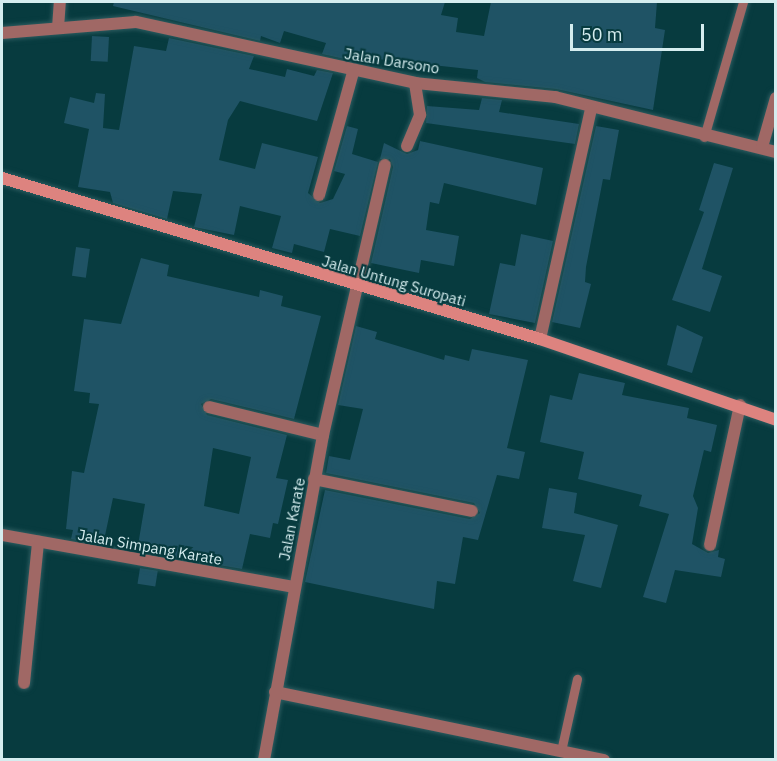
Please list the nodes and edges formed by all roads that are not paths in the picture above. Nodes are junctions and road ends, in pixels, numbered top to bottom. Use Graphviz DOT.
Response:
graph roads {
  1 [pos="60,2"];
  2 [pos="744,2"];
  3 [pos="58,28"];
  4 [pos="2,33"];
  5 [pos="353,72"];
  6 [pos="415,83"];
  7 [pos="776,98"];
  8 [pos="591,109"];
  9 [pos="704,136"];
  10 [pos="407,146"];
  11 [pos="762,147"];
  12 [pos="776,152"];
  13 [pos="385,165"];
  14 [pos="2,178"];
  15 [pos="319,195"];
  16 [pos="354,285"];
  17 [pos="540,339"];
  18 [pos="740,405"];
  19 [pos="209,407"];
  20 [pos="776,420"];
  21 [pos="323,435"];
  22 [pos="314,479"];
  23 [pos="472,512"];
  24 [pos="2,535"];
  25 [pos="38,542"];
  26 [pos="710,545"];
  27 [pos="294,587"];
  28 [pos="577,678"];
  29 [pos="24,683"];
  30 [pos="275,692"];
  31 [pos="561,751"];
  32 [pos="264,759"];
  33 [pos="604,759"];
  1 -- 3 [label="street"];
  2 -- 9 [label="lane"];
  3 -- 4 [label="street, Jalan Darsono"];
  3 -- 5 [label="street, Jalan Darsono"];
  5 -- 6 [label="street, Jalan Darsono"];
  5 -- 15 [label="street"];
  6 -- 8 [label="street, Jalan Darsono"];
  6 -- 10 [label="street"];
  7 -- 11 [label="street"];
  8 -- 9 [label="street, Jalan Darsono"];
  8 -- 17 [label="street"];
  9 -- 11 [label="street, Jalan Darsono"];
  11 -- 12 [label="street, Jalan Darsono"];
  13 -- 16 [label="street, Jalan Karate"];
  14 -- 16 [label="main road, Jalan Untung Suropati"];
  16 -- 17 [label="main road, Jalan Untung Suropati"];
  16 -- 21 [label="street, Jalan Karate"];
  17 -- 18 [label="main road, Jalan Untung Suropati"];
  18 -- 20 [label="main road, Jalan Untung Suropati"];
  18 -- 26 [label="street"];
  19 -- 21 [label="street"];
  21 -- 22 [label="street, Jalan Karate"];
  22 -- 23 [label="street"];
  22 -- 27 [label="street, Jalan Karate"];
  24 -- 25 [label="street, Jalan Simpang Karate"];
  25 -- 27 [label="street, Jalan Simpang Karate"];
  25 -- 29 [label="street"];
  27 -- 30 [label="street, Jalan Karate"];
  28 -- 31 [label="lane"];
  30 -- 31 [label="street"];
  30 -- 32 [label="street, Jalan Karate"];
  31 -- 33 [label="street"];
}
